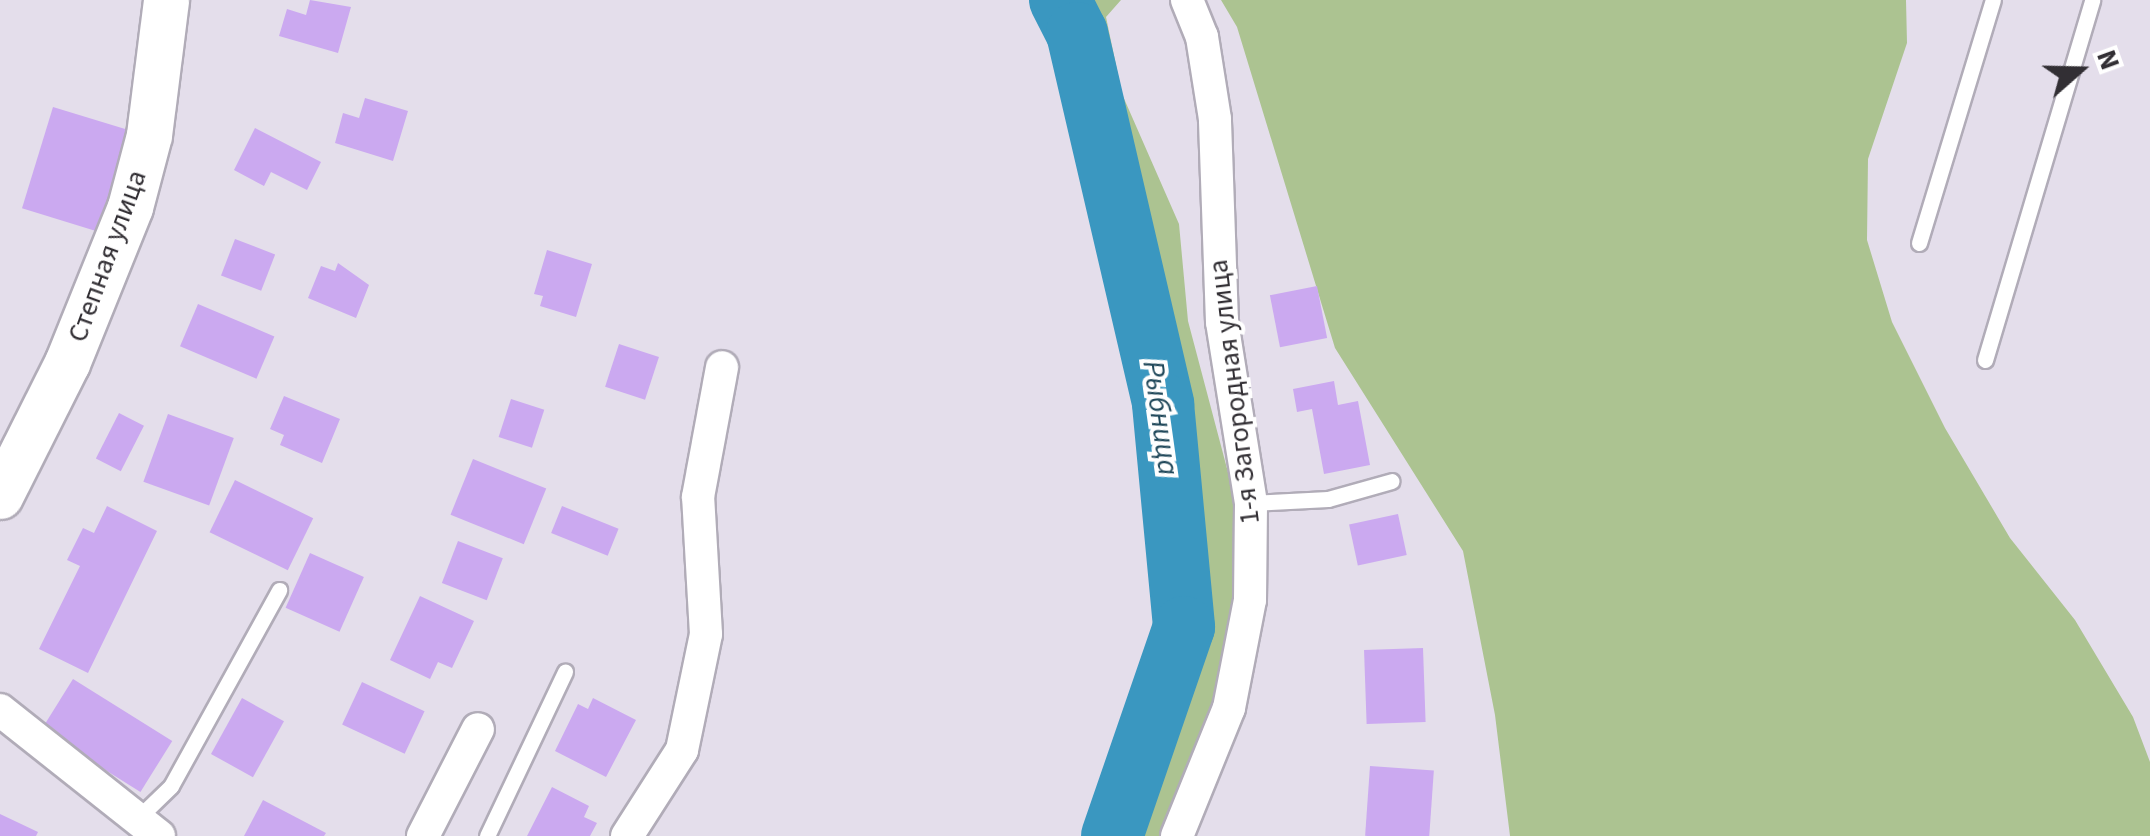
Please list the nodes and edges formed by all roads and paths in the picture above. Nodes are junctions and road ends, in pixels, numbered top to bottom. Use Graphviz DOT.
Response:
graph roads {
  1 [pos="166,0"];
  2 [pos="1187,0"];
  3 [pos="1993,0"];
  4 [pos="2092,0"];
  5 [pos="1919,243"];
  6 [pos="1985,360"];
  7 [pos="722,367"];
  8 [pos="13,448"];
  9 [pos="1392,482"];
  10 [pos="0,496"];
  11 [pos="1251,502"];
  12 [pos="279,590"];
  13 [pos="565,672"];
  14 [pos="0,710"];
  15 [pos="478,729"];
  16 [pos="148,828"];
  17 [pos="422,836"];
  18 [pos="488,836"];
  19 [pos="627,836"];
  20 [pos="1178,836"];
  1 -- 8 [label="main road, Степная улица"];
  2 -- 11 [label="street, 1-я Загородная улица"];
  3 -- 5 [label="lane"];
  4 -- 6 [label="lane"];
  7 -- 19 [label="street"];
  8 -- 10 [label="main road, Степная улица"];
  9 -- 11 [label="lane"];
  11 -- 20 [label="street, 1-я Загородная улица"];
  12 -- 16 [label="lane"];
  13 -- 18 [label="lane"];
  14 -- 16 [label="street"];
  15 -- 17 [label="street"];
}
